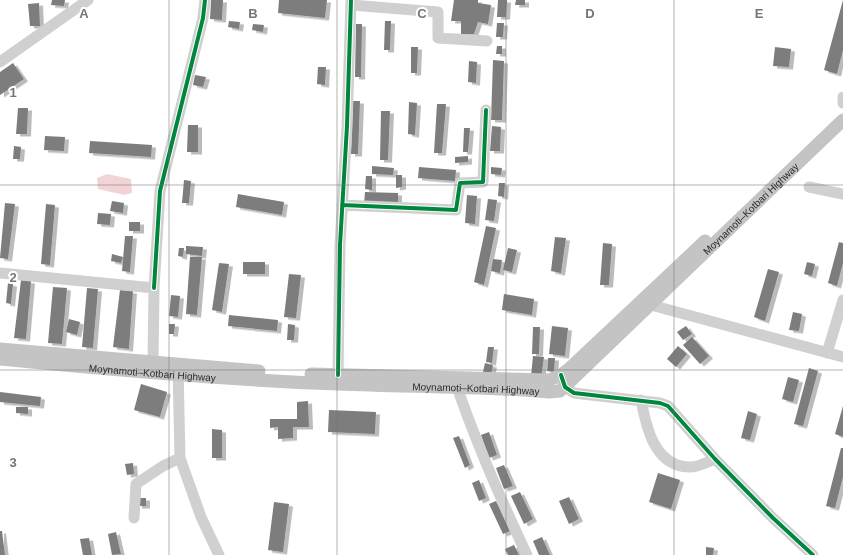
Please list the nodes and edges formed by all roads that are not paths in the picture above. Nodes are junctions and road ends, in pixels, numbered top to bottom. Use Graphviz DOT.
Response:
graph roads {
  1 [pos="88,0"];
  2 [pos="205,0"];
  3 [pos="351,3"];
  4 [pos="487,41"];
  5 [pos="0,62"];
  6 [pos="843,96"];
  7 [pos="843,103"];
  8 [pos="486,110"];
  9 [pos="843,110"];
  10 [pos="843,120"];
  11 [pos="809,188"];
  12 [pos="843,194"];
  13 [pos="342,206"];
  14 [pos="0,273"];
  15 [pos="154,288"];
  16 [pos="843,300"];
  17 [pos="649,301"];
  18 [pos="0,349"];
  19 [pos="827,353"];
  20 [pos="843,357"];
  21 [pos="0,359"];
  22 [pos="152,362"];
  23 [pos="178,370"];
  24 [pos="338,375"];
  25 [pos="563,381"];
  26 [pos="457,387"];
  27 [pos="641,400"];
  28 [pos="180,458"];
  29 [pos="715,459"];
  30 [pos="134,518"];
  31 [pos="219,555"];
  32 [pos="527,555"];
  33 [pos="813,555"];
  1 -- 5 [label="street"];
  2 -- 15 [label="street"];
  3 -- 4 [label="street"];
  3 -- 13 [label="street"];
  6 -- 7 [label="street"];
  8 -- 13 [label="street"];
  9 -- 17 [label="main road, Moynamoti–Kotbari Highway"];
  10 -- 17 [label="main road, Moynamoti–Kotbari Highway"];
  11 -- 12 [label="street"];
  13 -- 24 [label="street"];
  14 -- 15 [label="street"];
  15 -- 22 [label="street"];
  16 -- 19 [label="street"];
  17 -- 19 [label="street"];
  17 -- 25 [label="main road, Moynamoti–Kotbari Highway"];
  18 -- 22 [label="main road, Moynamoti–Kotbari Highway"];
  19 -- 20 [label="street"];
  21 -- 23 [label="main road, Moynamoti–Kotbari Highway"];
  22 -- 23 [label="main road, Moynamoti–Kotbari Highway"];
  23 -- 24 [label="main road, Moynamoti–Kotbari Highway"];
  23 -- 26 [label="main road, Moynamoti–Kotbari Highway"];
  23 -- 28 [label="street"];
  24 -- 25 [label="main road, Moynamoti–Kotbari Highway"];
  25 -- 26 [label="main road, Moynamoti–Kotbari Highway"];
  25 -- 27 [label="street"];
  26 -- 32 [label="street"];
  27 -- 29 [label="street"];
  27 -- 29 [label="street"];
  28 -- 30 [label="street"];
  28 -- 31 [label="street"];
  29 -- 33 [label="street"];
}
